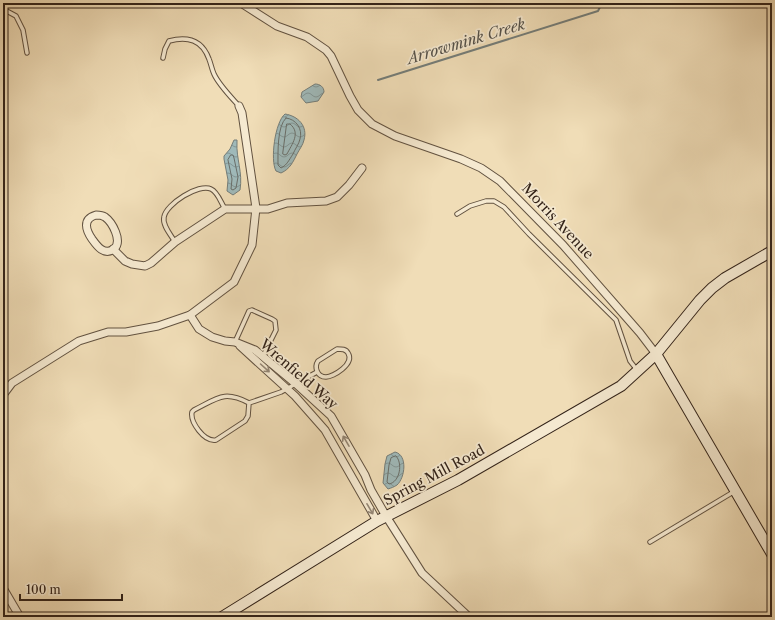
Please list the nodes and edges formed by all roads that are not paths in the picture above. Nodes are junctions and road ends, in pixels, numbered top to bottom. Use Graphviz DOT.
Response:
graph roads {
  1 [pos="241,3"];
  2 [pos="3,9"];
  3 [pos="27,53"];
  4 [pos="163,58"];
  5 [pos="239,106"];
  6 [pos="362,168"];
  7 [pos="256,208"];
  8 [pos="225,210"];
  9 [pos="457,214"];
  10 [pos="176,242"];
  11 [pos="113,249"];
  12 [pos="772,251"];
  13 [pos="190,315"];
  14 [pos="236,342"];
  15 [pos="656,354"];
  16 [pos="263,356"];
  17 [pos="638,370"];
  18 [pos="317,372"];
  19 [pos="296,384"];
  20 [pos="287,388"];
  21 [pos="3,395"];
  22 [pos="249,403"];
  23 [pos="360,466"];
  24 [pos="349,472"];
  25 [pos="371,490"];
  26 [pos="736,491"];
  27 [pos="362,496"];
  28 [pos="382,519"];
  29 [pos="650,542"];
  30 [pos="772,554"];
  31 [pos="3,588"];
  32 [pos="20,617"];
  33 [pos="222,617"];
  34 [pos="469,617"];
  1 -- 15 [label="street, Morris Avenue"];
  2 -- 3 [label="lane"];
  4 -- 5 [label="lane"];
  5 -- 7 [label="street"];
  6 -- 7 [label="street"];
  7 -- 8 [label="street"];
  7 -- 13 [label="street"];
  8 -- 10 [label="street"];
  8 -- 10 [label="lane"];
  9 -- 17 [label="lane"];
  10 -- 11 [label="street"];
  11 -- 11 [label="street"];
  12 -- 15 [label="main road, Spring Mill Road"];
  13 -- 14 [label="street, Wrenfield Way"];
  13 -- 21 [label="street"];
  14 -- 16 [label="street, Wrenfield Way"];
  14 -- 16 [label="lane"];
  14 -- 20 [label="street, Wrenfield Way, one-way"];
  15 -- 17 [label="main road, Spring Mill Road"];
  15 -- 26 [label="main road, Morris Avenue"];
  16 -- 19 [label="street, Wrenfield Way"];
  17 -- 28 [label="main road, Spring Mill Road"];
  18 -- 18 [label="lane"];
  18 -- 19 [label="lane"];
  19 -- 20 [label="lane"];
  23 -- 19 [label="street, Wrenfield Way, one-way"];
  20 -- 22 [label="lane"];
  20 -- 24 [label="street, Wrenfield Way"];
  22 -- 22 [label="lane"];
  23 -- 24 [label="street"];
  23 -- 25 [label="street, Wrenfield Way"];
  24 -- 27 [label="street, Wrenfield Way"];
  25 -- 27 [label="street"];
  25 -- 28 [label="street, Wrenfield Way"];
  26 -- 29 [label="lane"];
  26 -- 30 [label="main road, Morris Avenue"];
  27 -- 28 [label="street, Wrenfield Way, one-way"];
  28 -- 33 [label="main road, Spring Mill Road"];
  28 -- 34 [label="street"];
  31 -- 32 [label="street"];
}
